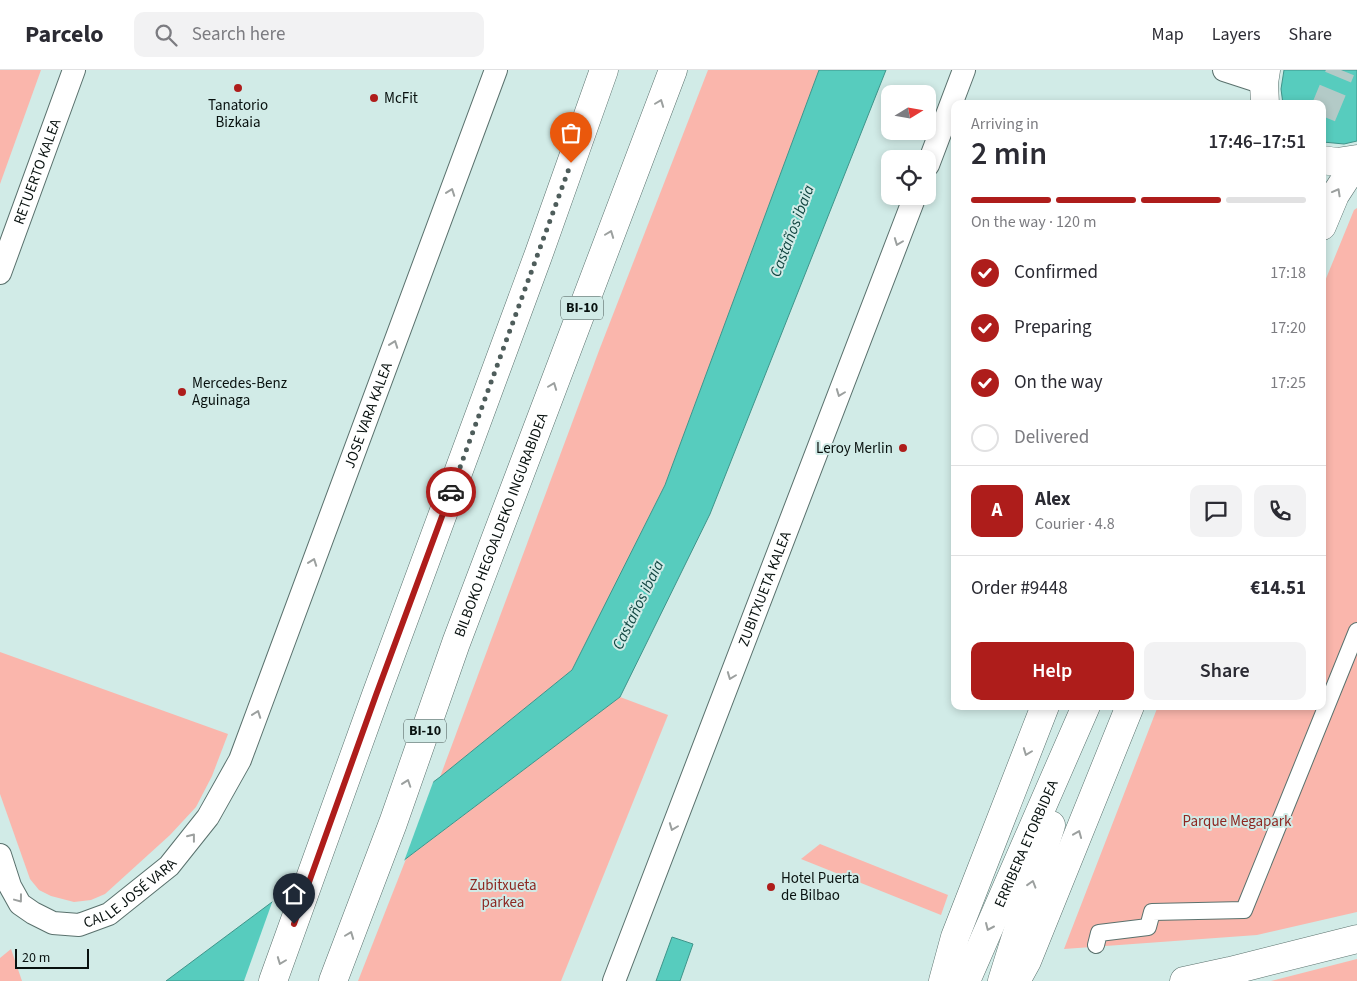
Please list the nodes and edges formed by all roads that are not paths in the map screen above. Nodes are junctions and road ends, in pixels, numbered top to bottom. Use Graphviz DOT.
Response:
graph roads {
  1 [pos="74,70"];
  2 [pos="496,70"];
  3 [pos="604,70"];
  4 [pos="673,70"];
  5 [pos="964,70"];
  6 [pos="1224,70"];
  7 [pos="1265,86"];
  8 [pos="953,100"];
  9 [pos="951,104"];
  10 [pos="934,150"];
  11 [pos="1357,160"];
  12 [pos="1326,161"];
  13 [pos="912,205"];
  14 [pos="1326,216"];
  15 [pos="0,273"];
  16 [pos="1357,631"];
  17 [pos="1326,708"];
  18 [pos="1042,710"];
  19 [pos="1085,710"];
  20 [pos="1086,710"];
  21 [pos="1128,710"];
  22 [pos="1325,710"];
  23 [pos="240,760"];
  24 [pos="0,855"];
  25 [pos="1357,940"];
  26 [pos="1096,945"];
  27 [pos="1027,974"];
  28 [pos="274,981"];
  29 [pos="333,981"];
  30 [pos="614,981"];
  31 [pos="943,981"];
  32 [pos="966,981"];
  33 [pos="1002,981"];
  34 [pos="1184,981"];
  1 -- 15 [label="street, RETUERTO KALEA"];
  23 -- 2 [label="street, JOSE VARA KALEA, one-way"];
  3 -- 28 [label="main road, one-way"];
  29 -- 4 [label="main road, BILBOKO HEGOALDEKO INGURABIDEA / BI-10, one-way"];
  5 -- 8 [label="street"];
  6 -- 7 [label="street"];
  9 -- 10 [label="street"];
  11 -- 12 [label="main road"];
  14 -- 11 [label="main road, one-way"];
  13 -- 30 [label="street, ZUBITXUETA KALEA, one-way"];
  16 -- 17 [label="street"];
  18 -- 31 [label="main road, ERRIBERA ETORBIDEA, one-way"];
  19 -- 32 [label="main road, ERRIBERA ETORBIDEA, one-way"];
  33 -- 20 [label="main road, one-way"];
  27 -- 21 [label="main road, one-way"];
  22 -- 26 [label="street"];
  24 -- 23 [label="street, CALLE JOSÉ VARA, one-way"];
  25 -- 34 [label="main road"];
}
